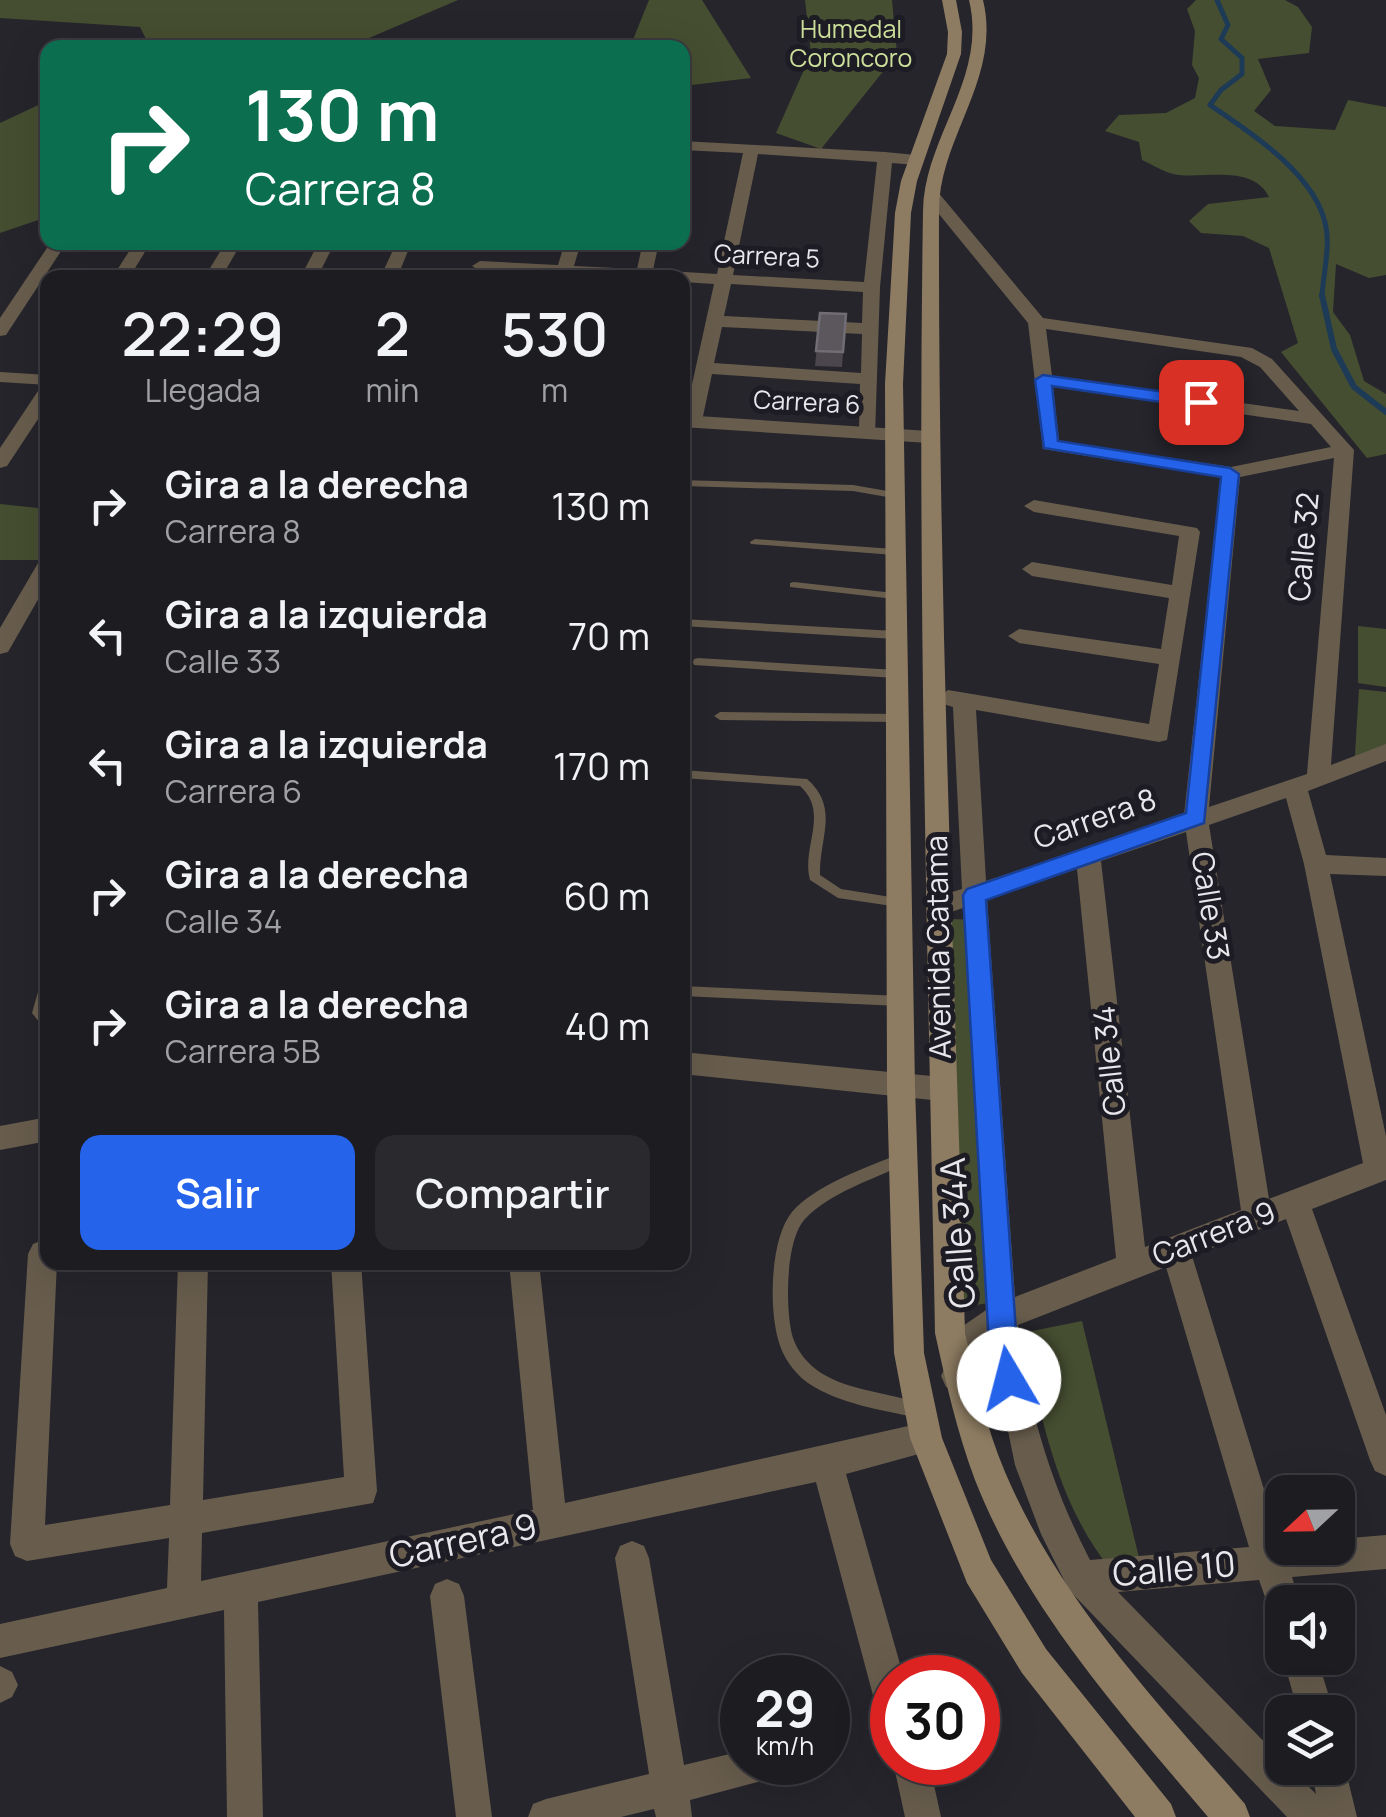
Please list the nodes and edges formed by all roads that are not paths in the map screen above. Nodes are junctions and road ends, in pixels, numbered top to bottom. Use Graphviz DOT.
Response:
graph roads {
  1 [pos="950,0"];
  2 [pos="976,0"];
  3 [pos="690,145"];
  4 [pos="752,149"];
  5 [pos="885,157"];
  6 [pos="916,160"];
  7 [pos="931,194"];
  8 [pos="930,240"];
  9 [pos="970,242"];
  10 [pos="400,251"];
  11 [pos="392,270"];
  12 [pos="40,271"];
  13 [pos="690,277"];
  14 [pos="724,278"];
  15 [pos="872,287"];
  16 [pos="715,321"];
  17 [pos="1037,322"];
  18 [pos="871,329"];
  19 [pos="0,331"];
  20 [pos="705,368"];
  21 [pos="0,378"];
  22 [pos="869,379"];
  23 [pos="40,380"];
  24 [pos="1043,380"];
  25 [pos="40,401"];
  26 [pos="690,415"];
  27 [pos="1320,420"];
  28 [pos="690,421"];
  29 [pos="868,431"];
  30 [pos="893,434"];
  31 [pos="929,437"];
  32 [pos="1344,450"];
  33 [pos="0,462"];
  34 [pos="1230,474"];
  35 [pos="690,483"];
  36 [pos="893,496"];
  37 [pos="1034,506"];
  38 [pos="756,542"];
  39 [pos="894,552"];
  40 [pos="1032,568"];
  41 [pos="40,577"];
  42 [pos="794,585"];
  43 [pos="1181,593"];
  44 [pos="894,596"];
  45 [pos="690,622"];
  46 [pos="895,634"];
  47 [pos="1019,636"];
  48 [pos="0,647"];
  49 [pos="1171,658"];
  50 [pos="698,662"];
  51 [pos="896,674"];
  52 [pos="933,696"];
  53 [pos="964,701"];
  54 [pos="720,716"];
  55 [pos="896,718"];
  56 [pos="1386,752"];
  57 [pos="690,775"];
  58 [pos="1306,783"];
  59 [pos="1196,818"];
  60 [pos="1088,856"];
  61 [pos="1316,864"];
  62 [pos="1386,868"];
  63 [pos="974,895"];
  64 [pos="899,902"];
  65 [pos="939,906"];
  66 [pos="690,991"];
  67 [pos="900,1001"];
  68 [pos="690,1063"];
  69 [pos="901,1087"];
  70 [pos="942,1089"];
  71 [pos="40,1130"];
  72 [pos="0,1138"];
  73 [pos="903,1159"];
  74 [pos="1382,1168"];
  75 [pos="1295,1202"];
  76 [pos="1257,1217"];
  77 [pos="1175,1250"];
  78 [pos="1132,1266"];
  79 [pos="42,1270"];
  80 [pos="192,1270"];
  81 [pos="347,1270"];
  82 [pos="525,1270"];
  83 [pos="1001,1317"];
  84 [pos="957,1376"];
  85 [pos="922,1424"];
  86 [pos="1386,1460"];
  87 [pos="827,1463"];
  88 [pos="186,1519"];
  89 [pos="551,1522"];
  90 [pos="1265,1544"];
  91 [pos="1386,1552"];
  92 [pos="1355,1554"];
  93 [pos="632,1558"];
  94 [pos="1265,1560"];
  95 [pos="1081,1578"];
  96 [pos="241,1590"];
  97 [pos="447,1596"];
  98 [pos="184,1603"];
  99 [pos="0,1641"];
  100 [pos="880,1655"];
  101 [pos="720,1782"];
  102 [pos="916,1785"];
  103 [pos="1333,1785"];
  104 [pos="671,1803"];
  105 [pos="245,1817"];
  106 [pos="474,1817"];
  107 [pos="546,1817"];
  108 [pos="923,1817"];
  109 [pos="1158,1817"];
  110 [pos="1232,1817"];
  111 [pos="1313,1817"];
  112 [pos="1340,1817"];
  1 -- 6 [label="main road, Avenida Catama"];
  2 -- 7 [label="main road, Avenida Catama"];
  3 -- 4 [label="street"];
  4 -- 5 [label="street"];
  4 -- 14 [label="street"];
  5 -- 6 [label="street"];
  5 -- 15 [label="street"];
  6 -- 30 [label="main road, Avenida Catama"];
  7 -- 8 [label="main road, Avenida Catama"];
  7 -- 9 [label="street"];
  8 -- 9 [label="street"];
  8 -- 31 [label="main road, Avenida Catama"];
  9 -- 17 [label="street"];
  10 -- 11 [label="street"];
  12 -- 19 [label="street"];
  13 -- 14 [label="street, Carrera 5"];
  14 -- 15 [label="street, Carrera 5"];
  14 -- 16 [label="street"];
  15 -- 18 [label="street"];
  16 -- 18 [label="street"];
  16 -- 20 [label="street"];
  17 -- 24 [label="street"];
  17 -- 27 [label="street"];
  18 -- 22 [label="street"];
  20 -- 22 [label="street"];
  20 -- 26 [label="street"];
  21 -- 23 [label="street"];
  22 -- 29 [label="street"];
  24 -- 27 [label="street"];
  24 -- 34 [label="street"];
  25 -- 33 [label="street"];
  27 -- 32 [label="street"];
  28 -- 29 [label="street, Carrera 6"];
  29 -- 30 [label="street, Carrera 6"];
  30 -- 31 [label="street, Carrera 6"];
  30 -- 36 [label="main road, Avenida Catama"];
  31 -- 52 [label="main road, Avenida Catama"];
  32 -- 34 [label="street"];
  32 -- 58 [label="street, Calle 32"];
  34 -- 59 [label="street, Calle 33"];
  35 -- 36 [label="lane"];
  36 -- 39 [label="main road, Avenida Catama"];
  37 -- 43 [label="street"];
  38 -- 39 [label="lane"];
  39 -- 44 [label="main road, Avenida Catama"];
  40 -- 43 [label="street"];
  41 -- 48 [label="street"];
  42 -- 44 [label="lane"];
  43 -- 49 [label="street"];
  44 -- 46 [label="main road, Avenida Catama"];
  45 -- 46 [label="lane"];
  46 -- 51 [label="main road, Avenida Catama"];
  47 -- 49 [label="street"];
  49 -- 53 [label="street"];
  50 -- 51 [label="lane"];
  51 -- 55 [label="main road, Avenida Catama"];
  52 -- 53 [label="street"];
  52 -- 65 [label="main road, Avenida Catama"];
  53 -- 63 [label="street, Calle 34A"];
  54 -- 55 [label="lane"];
  55 -- 64 [label="main road, Avenida Catama"];
  56 -- 58 [label="street, Carrera 8"];
  57 -- 64 [label="lane"];
  58 -- 59 [label="street, Carrera 8"];
  58 -- 61 [label="street, Calle 32"];
  59 -- 60 [label="street, Carrera 8"];
  59 -- 76 [label="street, Calle 33"];
  60 -- 63 [label="street, Carrera 8"];
  60 -- 78 [label="street, Calle 34"];
  61 -- 62 [label="street"];
  61 -- 74 [label="street, Calle 32"];
  63 -- 65 [label="street, Carrera 8"];
  63 -- 83 [label="street, Calle 34A"];
  64 -- 67 [label="main road, Avenida Catama"];
  65 -- 70 [label="main road, Avenida Catama"];
  66 -- 67 [label="lane"];
  67 -- 69 [label="main road, Avenida Catama"];
  68 -- 69 [label="street"];
  69 -- 70 [label="street"];
  69 -- 73 [label="main road, Avenida Catama"];
  70 -- 84 [label="main road, Avenida Catama"];
  71 -- 72 [label="street"];
  73 -- 85 [label="main road, Avenida Catama"];
  73 -- 85 [label="lane"];
  74 -- 75 [label="street, Carrera 9"];
  75 -- 76 [label="street, Carrera 9"];
  75 -- 86 [label="street"];
  76 -- 77 [label="street, Carrera 9"];
  77 -- 78 [label="street, Carrera 9"];
  77 -- 90 [label="street"];
  78 -- 83 [label="street, Carrera 9"];
  79 -- 88 [label="street"];
  80 -- 88 [label="street"];
  81 -- 88 [label="street"];
  82 -- 89 [label="street"];
  83 -- 84 [label="street, Carrera 9"];
  83 -- 95 [label="street, Calle 34A"];
  84 -- 110 [label="main road, Avenida Catama"];
  85 -- 87 [label="street, Carrera 9"];
  85 -- 109 [label="main road, Avenida Catama"];
  87 -- 89 [label="street, Carrera 9"];
  87 -- 100 [label="street"];
  88 -- 98 [label="street"];
  89 -- 96 [label="street, Carrera 9"];
  91 -- 92 [label="street, Calle 10"];
  93 -- 104 [label="street"];
  94 -- 95 [label="street, Calle 10"];
  95 -- 111 [label="street, Calle 34A"];
  96 -- 98 [label="street, Carrera 9"];
  96 -- 105 [label="street"];
  97 -- 106 [label="street"];
  98 -- 99 [label="street, Carrera 9"];
  101 -- 104 [label="street"];
  102 -- 108 [label="street"];
  103 -- 112 [label="street"];
  104 -- 107 [label="street"];
}
